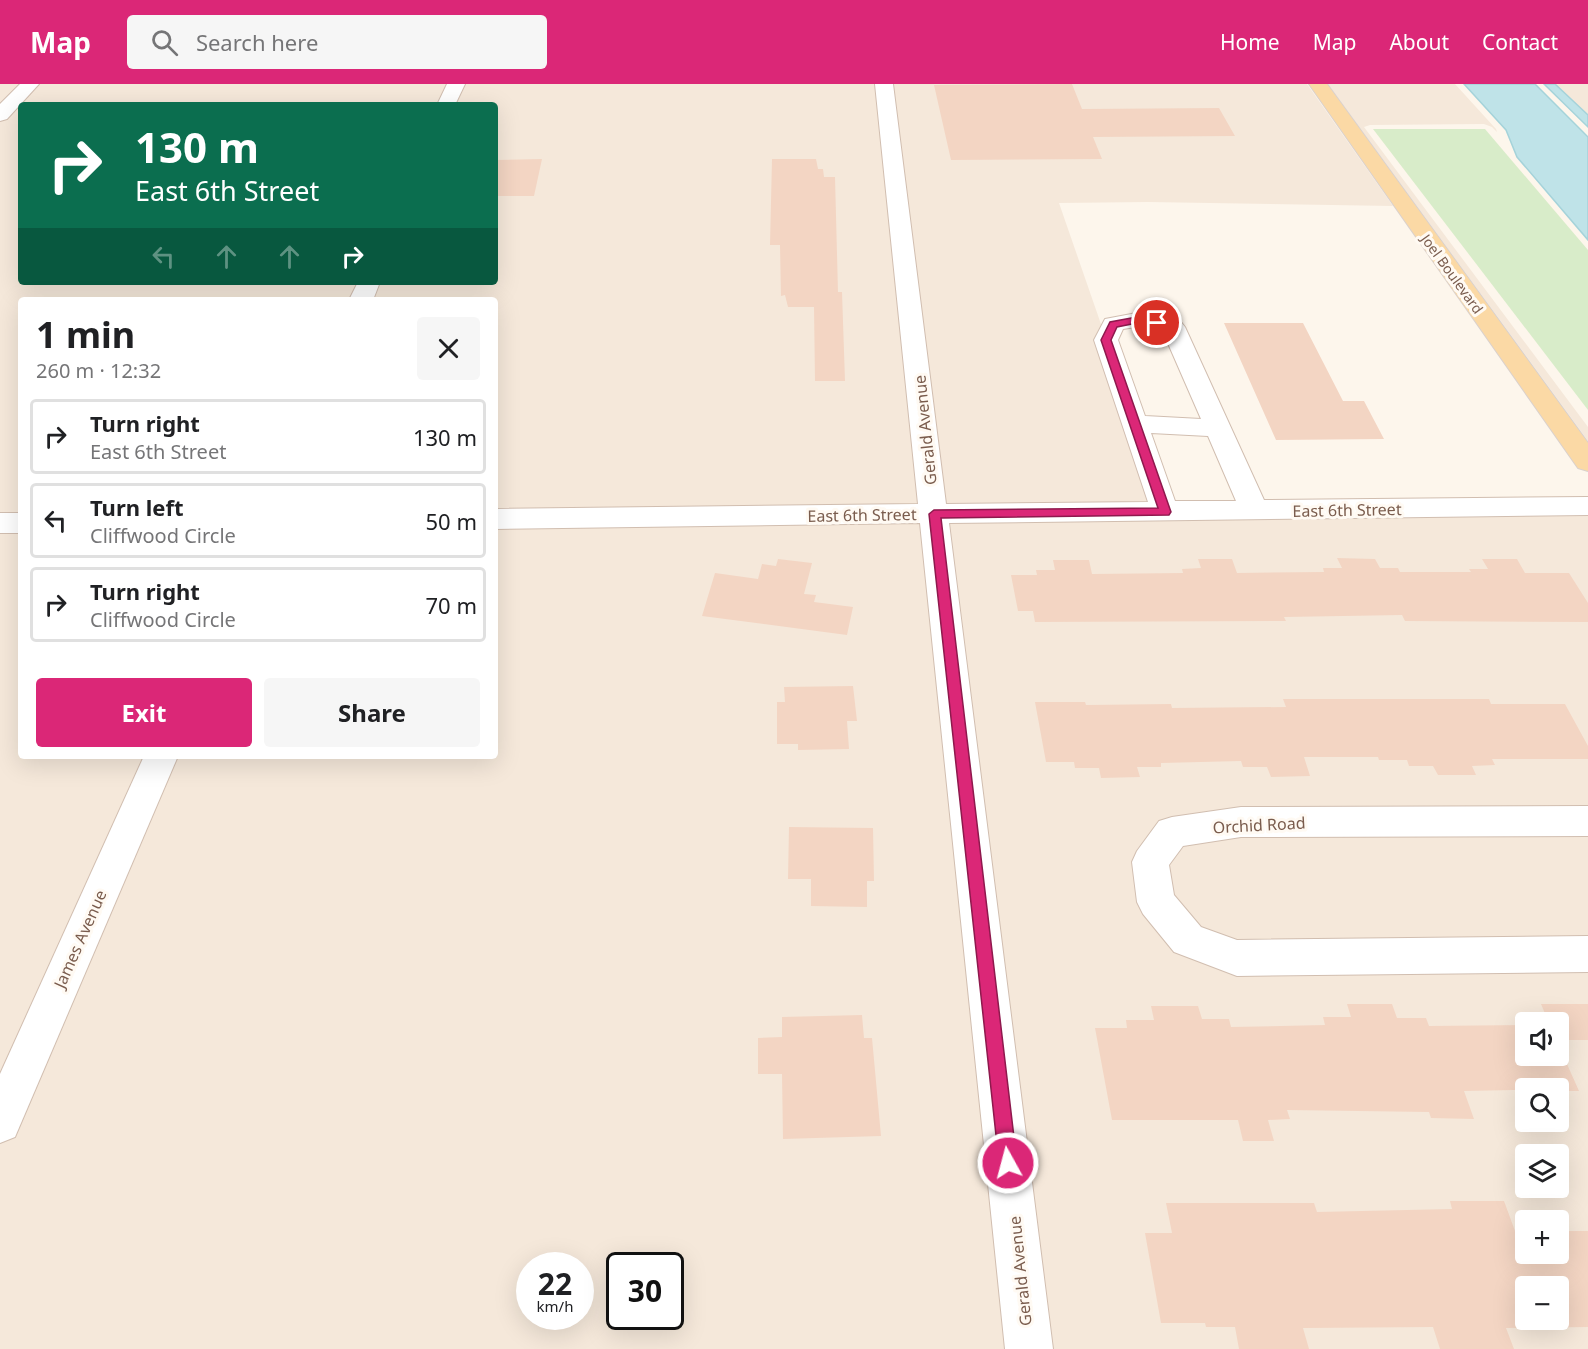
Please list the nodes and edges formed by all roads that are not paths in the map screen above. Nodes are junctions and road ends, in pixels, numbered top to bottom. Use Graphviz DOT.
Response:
graph roads {
  1 [pos="30,84"];
  2 [pos="456,84"];
  3 [pos="884,84"];
  4 [pos="1317,84"];
  5 [pos="447,102"];
  6 [pos="0,115"];
  7 [pos="1135,424"];
  8 [pos="1218,428"];
  9 [pos="1588,462"];
  10 [pos="1588,506"];
  11 [pos="1255,511"];
  12 [pos="1165,512"];
  13 [pos="934,514"];
  14 [pos="498,519"];
  15 [pos="0,523"];
  16 [pos="18,523"];
  17 [pos="160,759"];
  18 [pos="1588,821"];
  19 [pos="1588,954"];
  20 [pos="0,1122"];
  21 [pos="1029,1349"];
  1 -- 6 [label="street"];
  2 -- 5 [label="street"];
  3 -- 13 [label="street, Gerald Avenue"];
  4 -- 9 [label="main road, Joel Boulevard"];
  7 -- 8 [label="street"];
  7 -- 8 [label="street"];
  7 -- 12 [label="street"];
  8 -- 11 [label="street"];
  10 -- 11 [label="street, East 6th Street"];
  11 -- 12 [label="street, East 6th Street"];
  12 -- 13 [label="street, East 6th Street"];
  13 -- 14 [label="street, East 6th Street"];
  13 -- 21 [label="street, Gerald Avenue"];
  15 -- 16 [label="street"];
  17 -- 20 [label="street, James Avenue"];
  18 -- 19 [label="street, Orchid Road"];
}
